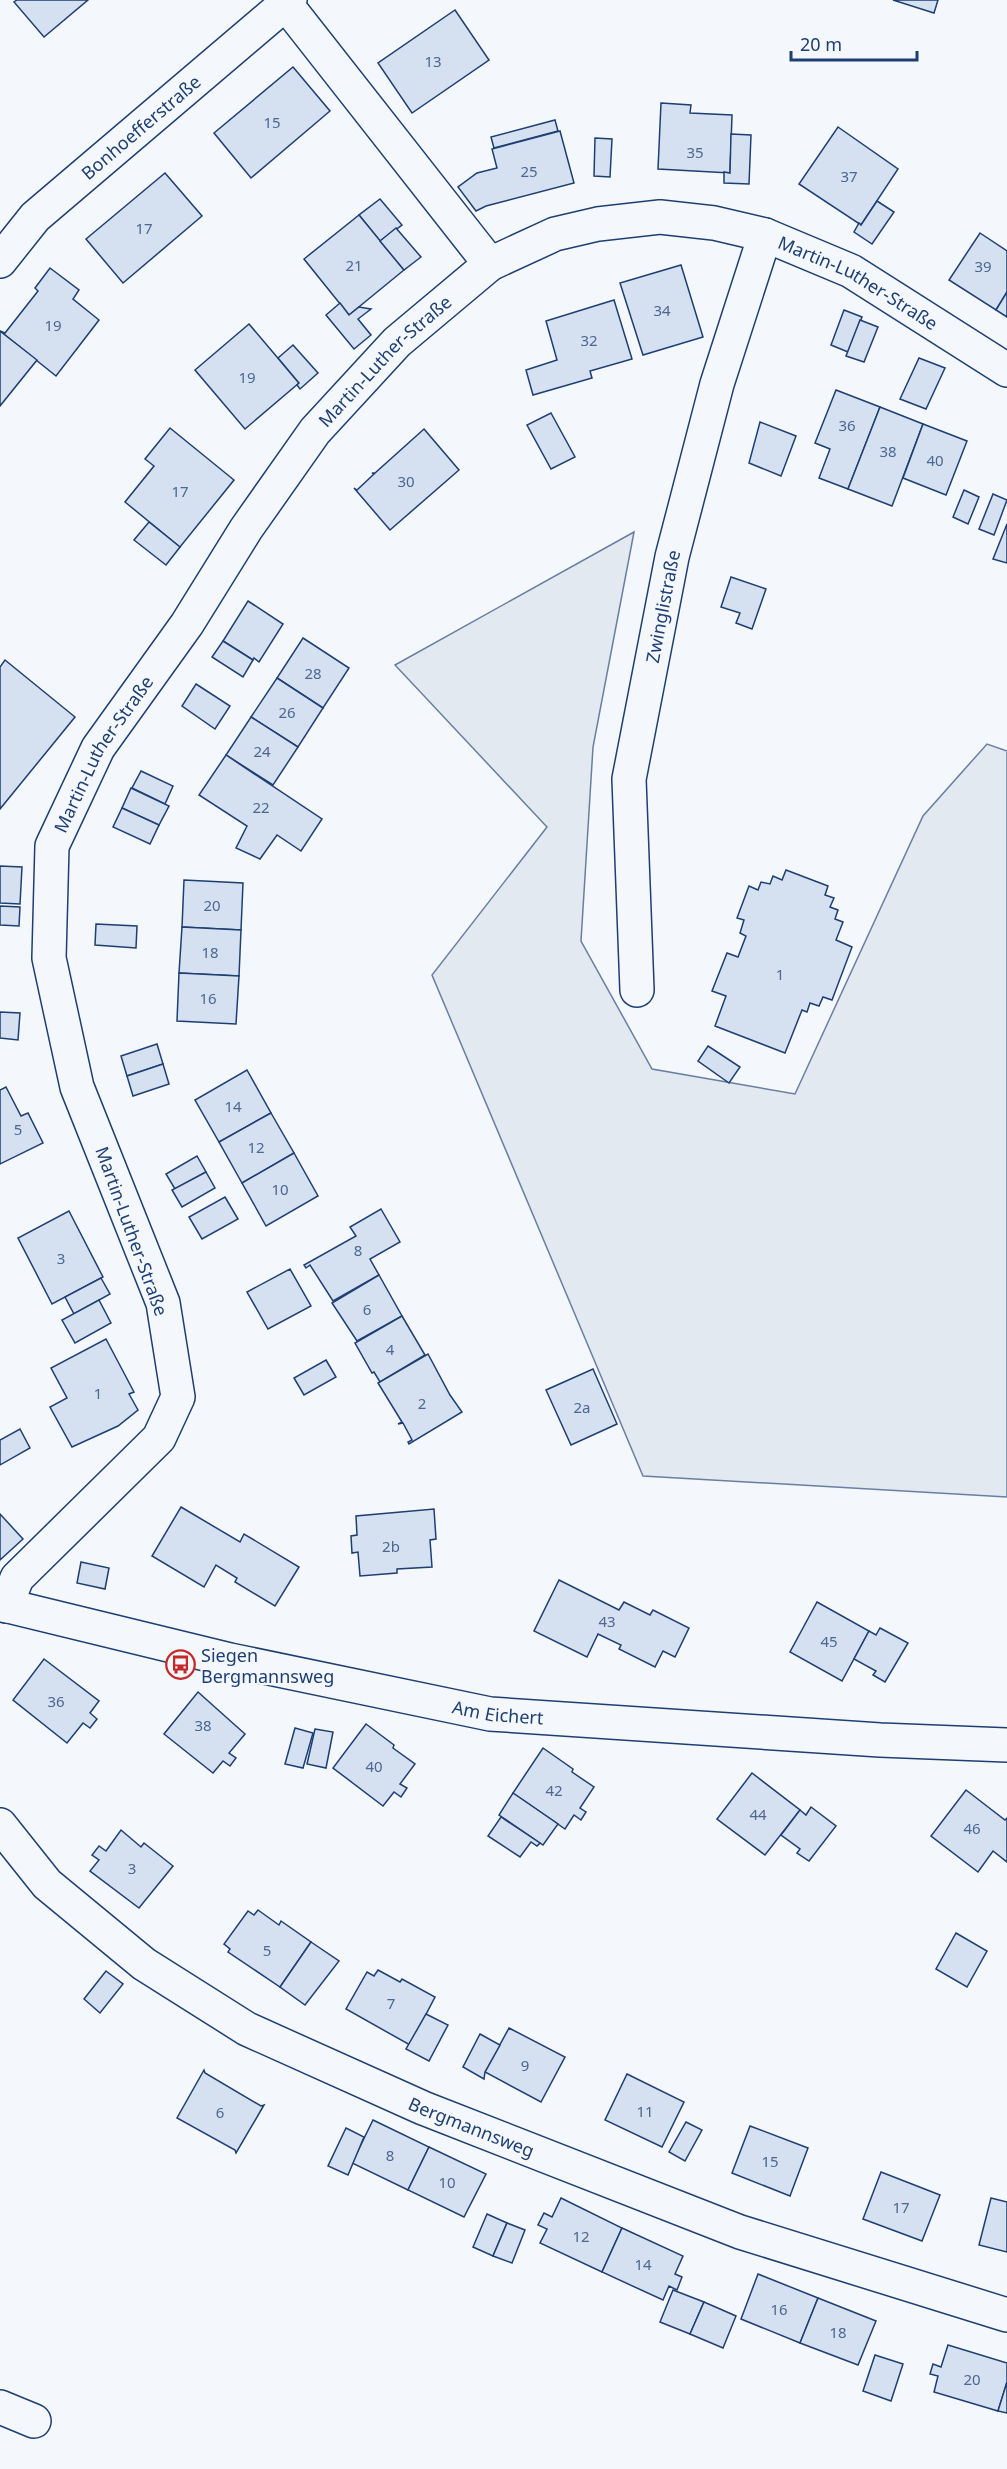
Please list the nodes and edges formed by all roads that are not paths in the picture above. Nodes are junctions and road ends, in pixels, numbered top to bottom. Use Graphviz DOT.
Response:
graph roads {
  1 [pos="287,2"];
  2 [pos="765,235"];
  3 [pos="0,261"];
  4 [pos="490,264"];
  5 [pos="1007,370"];
  6 [pos="637,990"];
  7 [pos="3,1605"];
  8 [pos="1007,1745"];
  9 [pos="0,1825"];
  10 [pos="1007,2315"];
  11 [pos="0,2407"];
  12 [pos="34,2421"];
  1 -- 3 [label="street, Bonhoefferstraße"];
  1 -- 4 [label="street"];
  2 -- 4 [label="street, Martin-Luther-Straße"];
  2 -- 5 [label="street, Martin-Luther-Straße"];
  2 -- 6 [label="street, Zwinglistraße"];
  4 -- 7 [label="street, Martin-Luther-Straße"];
  7 -- 8 [label="street, Am Eichert"];
  9 -- 10 [label="street, Bergmannsweg"];
  11 -- 12 [label="street"];
}
